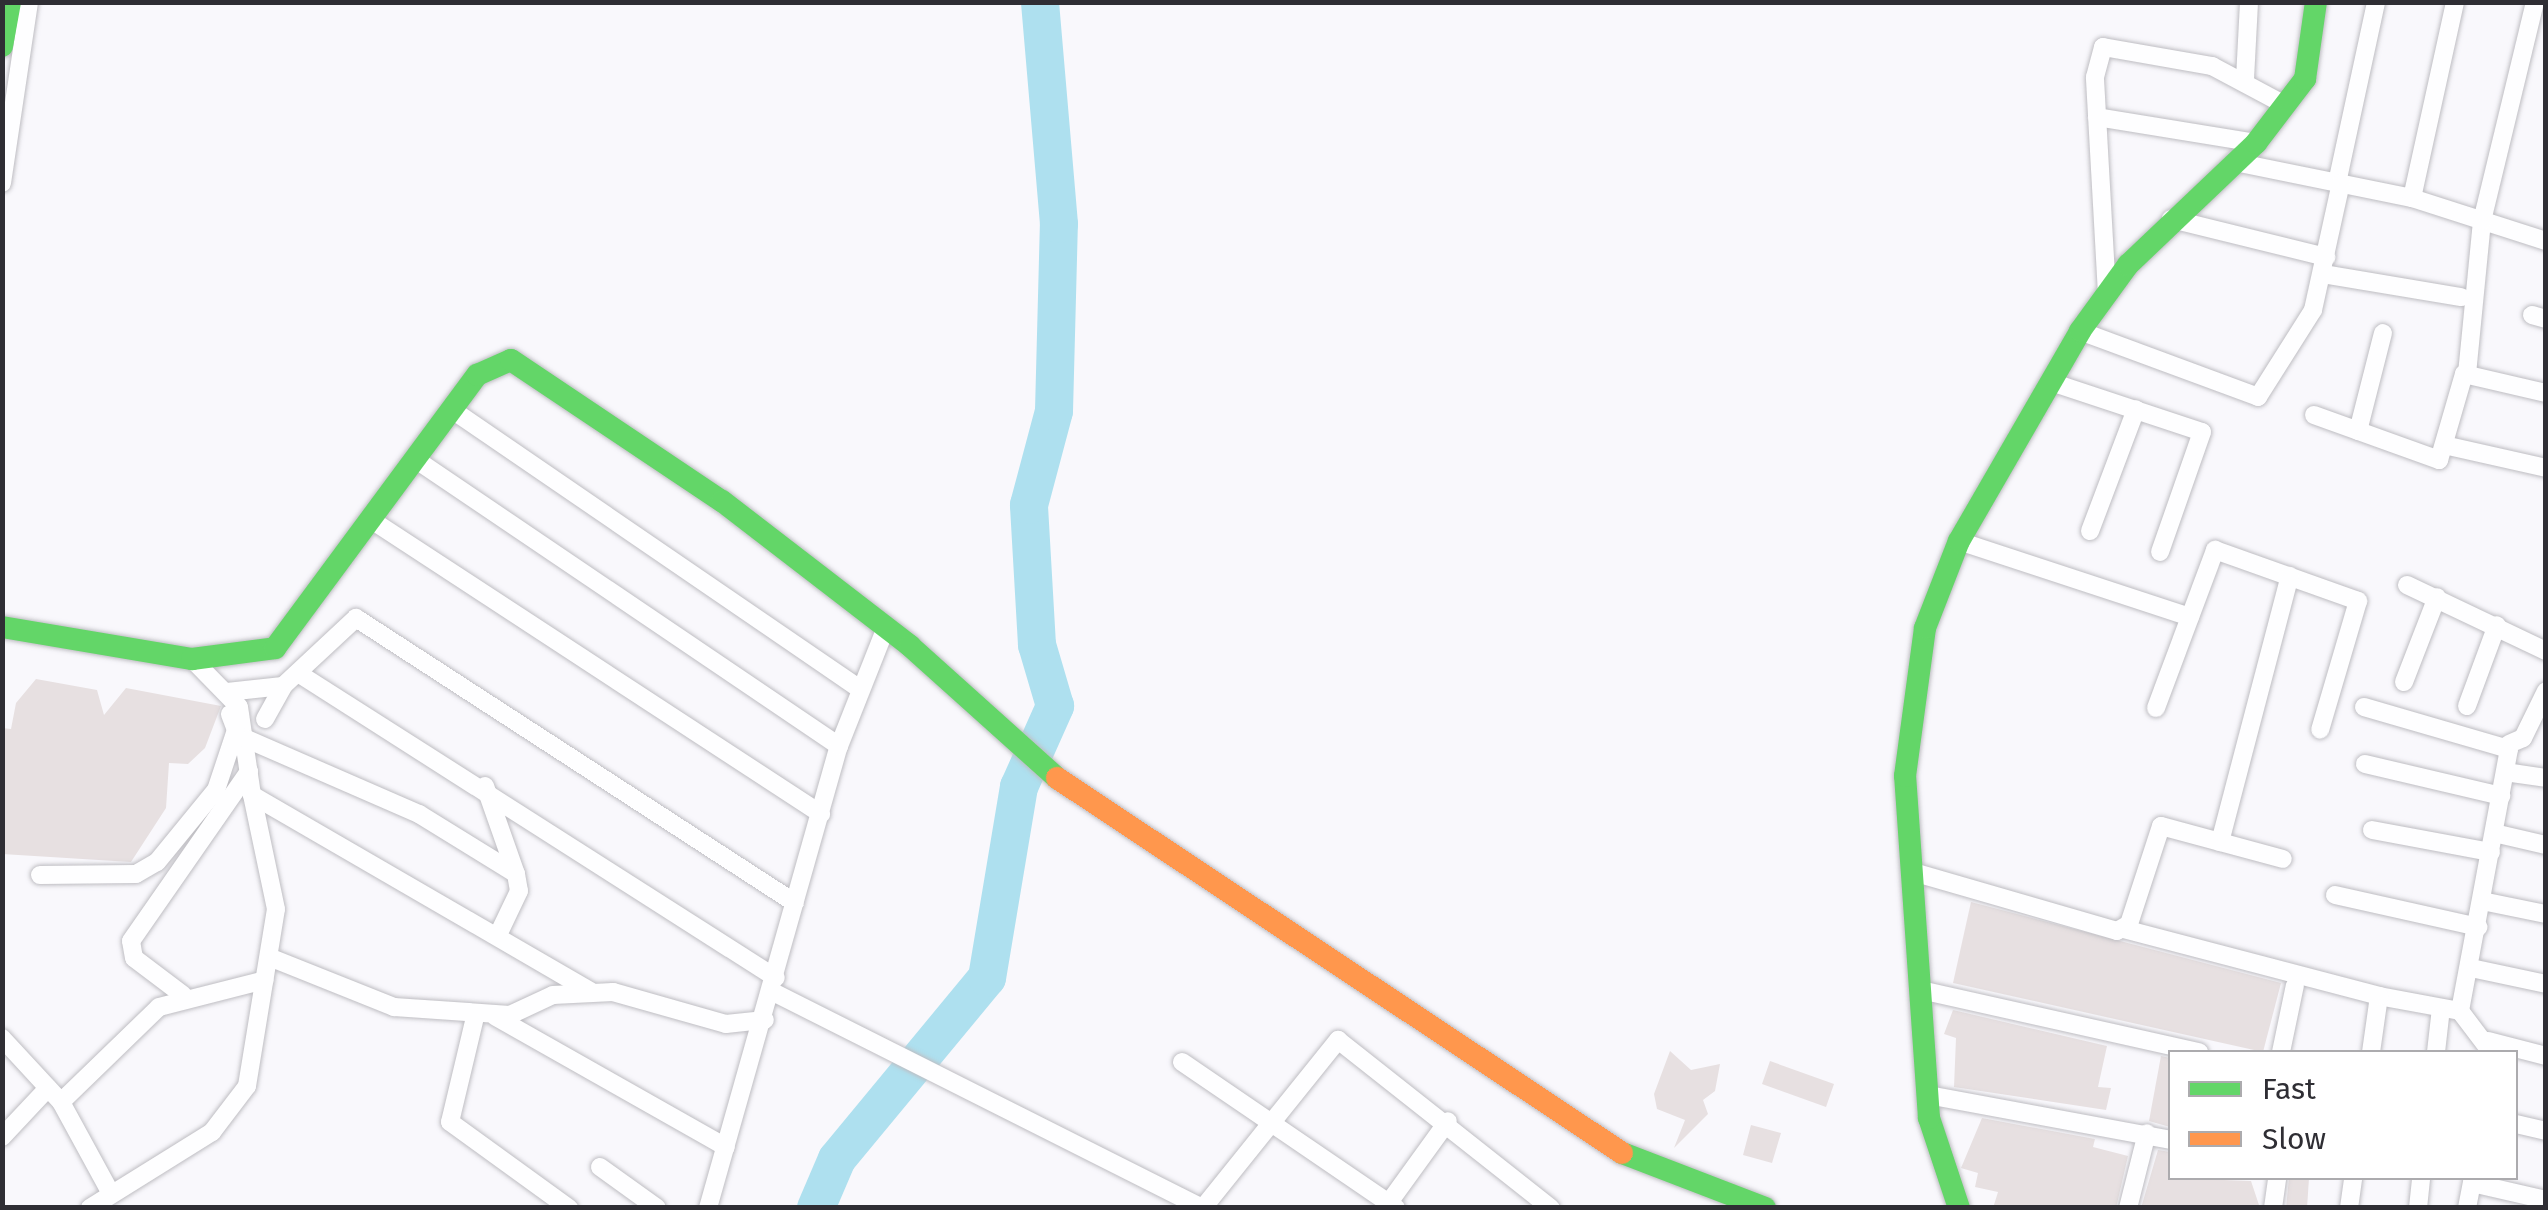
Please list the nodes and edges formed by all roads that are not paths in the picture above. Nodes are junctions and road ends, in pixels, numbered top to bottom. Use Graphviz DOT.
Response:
graph roads {
  1 [pos="10,2"];
  2 [pos="29,2"];
  3 [pos="2249,2"];
  4 [pos="2316,2"];
  5 [pos="2376,2"];
  6 [pos="2455,2"];
  7 [pos="2535,2"];
  8 [pos="2,46"];
  9 [pos="2246,80"];
  10 [pos="2285,105"];
  11 [pos="2097,117"];
  12 [pos="2256,144"];
  13 [pos="2235,162"];
  14 [pos="2339,183"];
  15 [pos="2,184"];
  16 [pos="2412,198"];
  17 [pos="2172,219"];
  18 [pos="2482,222"];
  19 [pos="2546,240"];
  20 [pos="2325,266"];
  21 [pos="2107,294"];
  22 [pos="2462,298"];
  23 [pos="2080,332"];
  24 [pos="2383,334"];
  25 [pos="2467,374"];
  26 [pos="2051,382"];
  27 [pos="2546,393"];
  28 [pos="2136,409"];
  29 [pos="451,410"];
  30 [pos="2314,415"];
  31 [pos="2358,431"];
  32 [pos="2444,445"];
  33 [pos="415,459"];
  34 [pos="2546,468"];
  35 [pos="370,519"];
  36 [pos="2090,531"];
  37 [pos="1958,541"];
  38 [pos="2160,552"];
  39 [pos="2290,576"];
  40 [pos="2407,585"];
  41 [pos="2437,598"];
  42 [pos="2190,617"];
  43 [pos="2498,625"];
  44 [pos="886,628"];
  45 [pos="3,631"];
  46 [pos="2546,651"];
  47 [pos="184,658"];
  48 [pos="302,675"];
  49 [pos="2404,682"];
  50 [pos="284,686"];
  51 [pos="860,689"];
  52 [pos="2546,691"];
  53 [pos="228,692"];
  54 [pos="2467,706"];
  55 [pos="2364,707"];
  56 [pos="2156,708"];
  57 [pos="265,719"];
  58 [pos="2320,730"];
  59 [pos="247,739"];
  60 [pos="2508,744"];
  61 [pos="839,746"];
  62 [pos="2364,764"];
  63 [pos="248,771"];
  64 [pos="2505,772"];
  65 [pos="2546,778"];
  66 [pos="485,785"];
  67 [pos="252,796"];
  68 [pos="2500,796"];
  69 [pos="821,814"];
  70 [pos="2372,830"];
  71 [pos="2494,833"];
  72 [pos="2220,842"];
  73 [pos="2546,845"];
  74 [pos="2491,852"];
  75 [pos="2283,859"];
  76 [pos="1913,872"];
  77 [pos="516,874"];
  78 [pos="40,875"];
  79 [pos="2335,895"];
  80 [pos="2482,901"];
  81 [pos="796,903"];
  82 [pos="2546,914"];
  83 [pos="2478,927"];
  84 [pos="2124,930"];
  85 [pos="498,935"];
  86 [pos="269,956"];
  87 [pos="2470,968"];
  88 [pos="265,980"];
  89 [pos="2546,984"];
  90 [pos="775,985"];
  91 [pos="2295,986"];
  92 [pos="1925,990"];
  93 [pos="590,991"];
  94 [pos="183,995"];
  95 [pos="2379,996"];
  96 [pos="2441,1008"];
  97 [pos="2460,1011"];
  98 [pos="483,1013"];
  99 [pos="765,1020"];
  100 [pos="2,1038"];
  101 [pos="2490,1047"];
  102 [pos="2190,1050"];
  103 [pos="2282,1050"];
  104 [pos="2371,1050"];
  105 [pos="2436,1050"];
  106 [pos="2518,1052"];
  107 [pos="2546,1056"];
  108 [pos="1182,1062"];
  109 [pos="48,1088"];
  110 [pos="1928,1094"];
  111 [pos="61,1102"];
  112 [pos="1273,1116"];
  113 [pos="1448,1121"];
  114 [pos="2518,1124"];
  115 [pos="2546,1131"];
  116 [pos="2147,1134"];
  117 [pos="2,1137"];
  118 [pos="2168,1139"];
  119 [pos="726,1147"];
  120 [pos="600,1167"];
  121 [pos="2277,1180"];
  122 [pos="2353,1180"];
  123 [pos="2421,1180"];
  124 [pos="2472,1180"];
  125 [pos="110,1192"];
  126 [pos="2546,1200"];
  127 [pos="1390,1206"];
  128 [pos="90,1208"];
  129 [pos="569,1208"];
  130 [pos="658,1208"];
  131 [pos="708,1208"];
  132 [pos="1203,1208"];
  133 [pos="1551,1208"];
  134 [pos="1765,1208"];
  135 [pos="1959,1208"];
  136 [pos="2128,1208"];
  137 [pos="2273,1208"];
  138 [pos="2349,1208"];
  139 [pos="2418,1208"];
  140 [pos="2467,1208"];
  1 -- 8 [label="street"];
  2 -- 15 [label="street"];
  3 -- 9 [label="street"];
  4 -- 10 [label="street"];
  5 -- 14 [label="street"];
  6 -- 16 [label="street"];
  7 -- 18 [label="street"];
  9 -- 10 [label="street"];
  9 -- 11 [label="street"];
  10 -- 12 [label="street"];
  11 -- 12 [label="street"];
  11 -- 21 [label="street"];
  12 -- 13 [label="street"];
  13 -- 14 [label="street"];
  13 -- 17 [label="street"];
  14 -- 16 [label="street"];
  14 -- 20 [label="street"];
  16 -- 18 [label="street"];
  17 -- 20 [label="street"];
  17 -- 21 [label="street"];
  18 -- 19 [label="street"];
  18 -- 25 [label="street"];
  20 -- 22 [label="street"];
  20 -- 23 [label="street"];
  21 -- 23 [label="street"];
  23 -- 26 [label="street"];
  24 -- 31 [label="street"];
  25 -- 27 [label="street"];
  25 -- 32 [label="street"];
  26 -- 28 [label="street"];
  26 -- 37 [label="street"];
  28 -- 36 [label="street"];
  28 -- 38 [label="street"];
  29 -- 33 [label="street"];
  29 -- 44 [label="street"];
  29 -- 51 [label="street"];
  30 -- 31 [label="street"];
  31 -- 32 [label="street"];
  32 -- 34 [label="street"];
  33 -- 35 [label="street"];
  33 -- 61 [label="street"];
  35 -- 47 [label="street"];
  35 -- 69 [label="street"];
  37 -- 42 [label="street"];
  37 -- 76 [label="street"];
  39 -- 42 [label="street"];
  39 -- 58 [label="street"];
  39 -- 72 [label="street"];
  40 -- 41 [label="street"];
  41 -- 43 [label="street"];
  41 -- 49 [label="street"];
  42 -- 56 [label="street"];
  43 -- 46 [label="street"];
  43 -- 54 [label="street"];
  44 -- 51 [label="street"];
  44 -- 134 [label="street"];
  45 -- 47 [label="street"];
  47 -- 53 [label="street"];
  47 -- 78 [label="street"];
  48 -- 50 [label="street"];
  48 -- 66 [label="street"];
  48 -- 81 [label="street"];
  50 -- 53 [label="street"];
  50 -- 57 [label="street"];
  51 -- 61 [label="street"];
  52 -- 60 [label="street"];
  53 -- 59 [label="street"];
  55 -- 60 [label="street"];
  59 -- 63 [label="street"];
  59 -- 77 [label="street"];
  60 -- 64 [label="street"];
  61 -- 69 [label="street"];
  62 -- 68 [label="street"];
  63 -- 67 [label="street"];
  63 -- 94 [label="street"];
  64 -- 65 [label="street"];
  64 -- 68 [label="street"];
  66 -- 77 [label="street"];
  66 -- 90 [label="street"];
  67 -- 85 [label="street"];
  67 -- 86 [label="street"];
  68 -- 71 [label="street"];
  69 -- 81 [label="street"];
  70 -- 74 [label="street"];
  71 -- 73 [label="street"];
  71 -- 74 [label="street"];
  72 -- 75 [label="street"];
  72 -- 84 [label="street"];
  74 -- 80 [label="street"];
  76 -- 84 [label="street"];
  76 -- 92 [label="street"];
  77 -- 85 [label="street"];
  79 -- 83 [label="street"];
  80 -- 82 [label="street"];
  80 -- 83 [label="street"];
  81 -- 90 [label="street"];
  83 -- 87 [label="street"];
  84 -- 95 [label="street"];
  85 -- 93 [label="street"];
  86 -- 88 [label="street"];
  86 -- 98 [label="street"];
  87 -- 89 [label="street"];
  87 -- 97 [label="street"];
  88 -- 94 [label="street"];
  88 -- 125 [label="street"];
  90 -- 99 [label="street"];
  90 -- 132 [label="street"];
  91 -- 103 [label="street"];
  92 -- 102 [label="street"];
  92 -- 110 [label="street"];
  93 -- 98 [label="street"];
  93 -- 99 [label="street"];
  94 -- 111 [label="street"];
  95 -- 96 [label="street"];
  95 -- 104 [label="street"];
  96 -- 97 [label="street"];
  96 -- 105 [label="street"];
  97 -- 101 [label="street"];
  98 -- 119 [label="street"];
  98 -- 129 [label="street"];
  99 -- 119 [label="street"];
  100 -- 109 [label="street"];
  106 -- 107 [label="street"];
  108 -- 112 [label="street"];
  109 -- 111 [label="street"];
  109 -- 117 [label="street"];
  110 -- 116 [label="street"];
  110 -- 135 [label="street"];
  111 -- 125 [label="street"];
  112 -- 113 [label="street"];
  112 -- 127 [label="street"];
  112 -- 132 [label="street"];
  113 -- 127 [label="street"];
  113 -- 133 [label="street"];
  114 -- 115 [label="street"];
  116 -- 118 [label="street"];
  116 -- 136 [label="street"];
  119 -- 131 [label="street"];
  120 -- 130 [label="street"];
  121 -- 137 [label="street"];
  122 -- 138 [label="street"];
  123 -- 139 [label="street"];
  124 -- 126 [label="street"];
  124 -- 140 [label="street"];
  125 -- 128 [label="street"];
}
